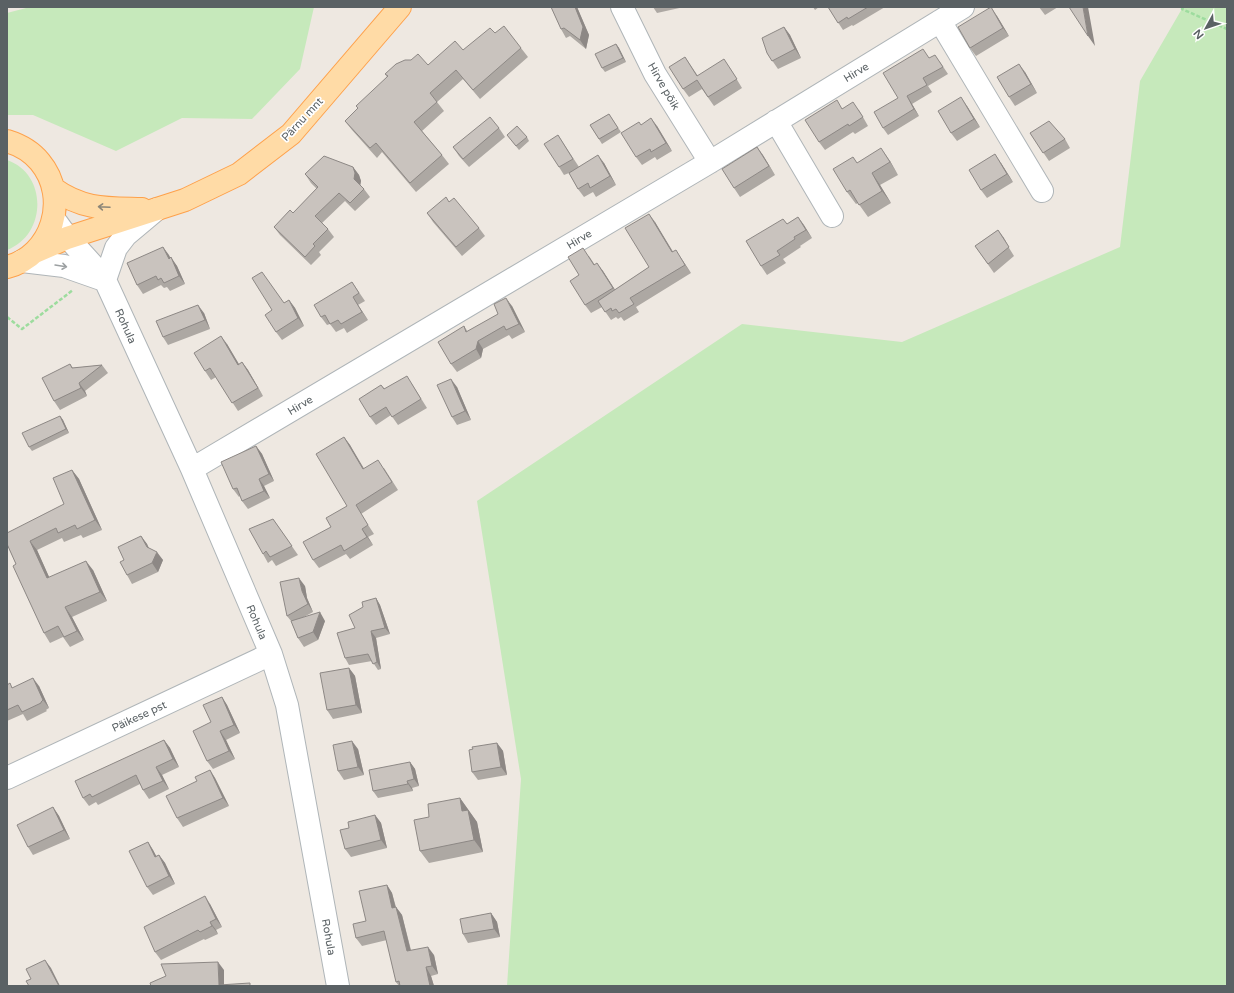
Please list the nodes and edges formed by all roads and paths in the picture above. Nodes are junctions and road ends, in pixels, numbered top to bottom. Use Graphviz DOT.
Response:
graph roads {
  1 [pos="400,7"];
  2 [pos="622,7"];
  3 [pos="963,7"];
  4 [pos="1183,7"];
  5 [pos="940,21"];
  6 [pos="1227,29"];
  7 [pos="776,121"];
  8 [pos="7,141"];
  9 [pos="710,162"];
  10 [pos="54,190"];
  11 [pos="1042,191"];
  12 [pos="157,209"];
  13 [pos="832,216"];
  14 [pos="54,218"];
  15 [pos="67,238"];
  16 [pos="21,260"];
  17 [pos="105,280"];
  18 [pos="76,287"];
  19 [pos="7,317"];
  20 [pos="192,469"];
  21 [pos="271,654"];
  22 [pos="7,778"];
  23 [pos="338,986"];
  1 -- 12 [label="main road, Pärnu mnt"];
  2 -- 9 [label="street, Hirve põik"];
  3 -- 5 [label="street, Hirve"];
  4 -- 6 [label="path"];
  5 -- 7 [label="street, Hirve"];
  5 -- 11 [label="street"];
  7 -- 9 [label="street, Hirve"];
  7 -- 13 [label="street"];
  8 -- 10 [label="main road"];
  9 -- 20 [label="street, Hirve"];
  12 -- 10 [label="main road, Pärnu mnt, one-way"];
  10 -- 14 [label="main road"];
  12 -- 15 [label="main road, Pärnu mnt"];
  12 -- 17 [label="street"];
  14 -- 15 [label="street, Rohula"];
  14 -- 16 [label="main road"];
  15 -- 16 [label="main road, Pärnu mnt"];
  15 -- 17 [label="street, Rohula"];
  16 -- 17 [label="street, one-way"];
  17 -- 20 [label="street, Rohula"];
  18 -- 19 [label="path"];
  20 -- 21 [label="street, Rohula"];
  21 -- 22 [label="street, Päikese pst"];
  21 -- 23 [label="street, Rohula"];
}
